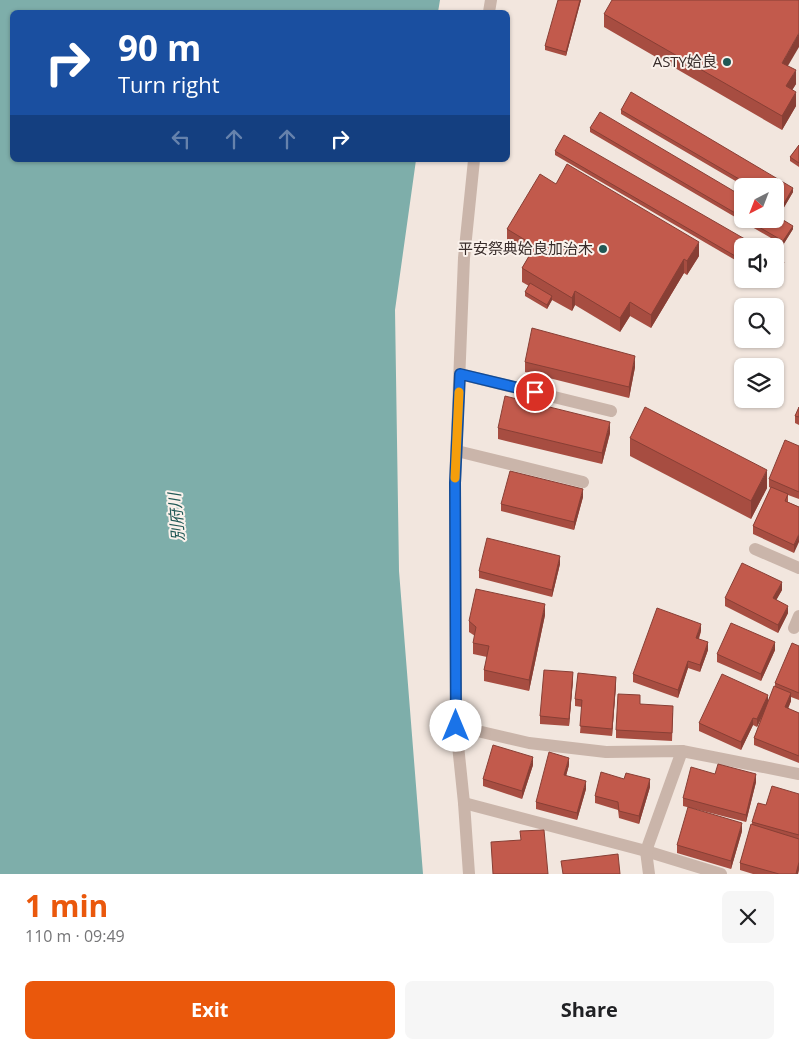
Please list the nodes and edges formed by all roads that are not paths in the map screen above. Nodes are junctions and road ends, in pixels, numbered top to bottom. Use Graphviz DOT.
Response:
graph roads {
  1 [pos="474,162"];
  2 [pos="460,374"];
  3 [pos="610,411"];
  4 [pos="457,452"];
  5 [pos="583,482"];
  6 [pos="755,549"];
  7 [pos="799,568"];
  8 [pos="456,726"];
  9 [pos="682,751"];
  10 [pos="799,774"];
  11 [pos="464,803"];
  12 [pos="646,851"];
  13 [pos="469,874"];
  14 [pos="649,874"];
  15 [pos="721,874"];
  1 -- 2 [label="street"];
  2 -- 3 [label="street"];
  2 -- 4 [label="street"];
  4 -- 5 [label="street"];
  4 -- 8 [label="street"];
  6 -- 7 [label="street"];
  8 -- 9 [label="street"];
  8 -- 11 [label="street"];
  9 -- 10 [label="street"];
  9 -- 12 [label="street"];
  11 -- 12 [label="street"];
  11 -- 13 [label="street"];
  12 -- 14 [label="street"];
  12 -- 15 [label="street"];
}
